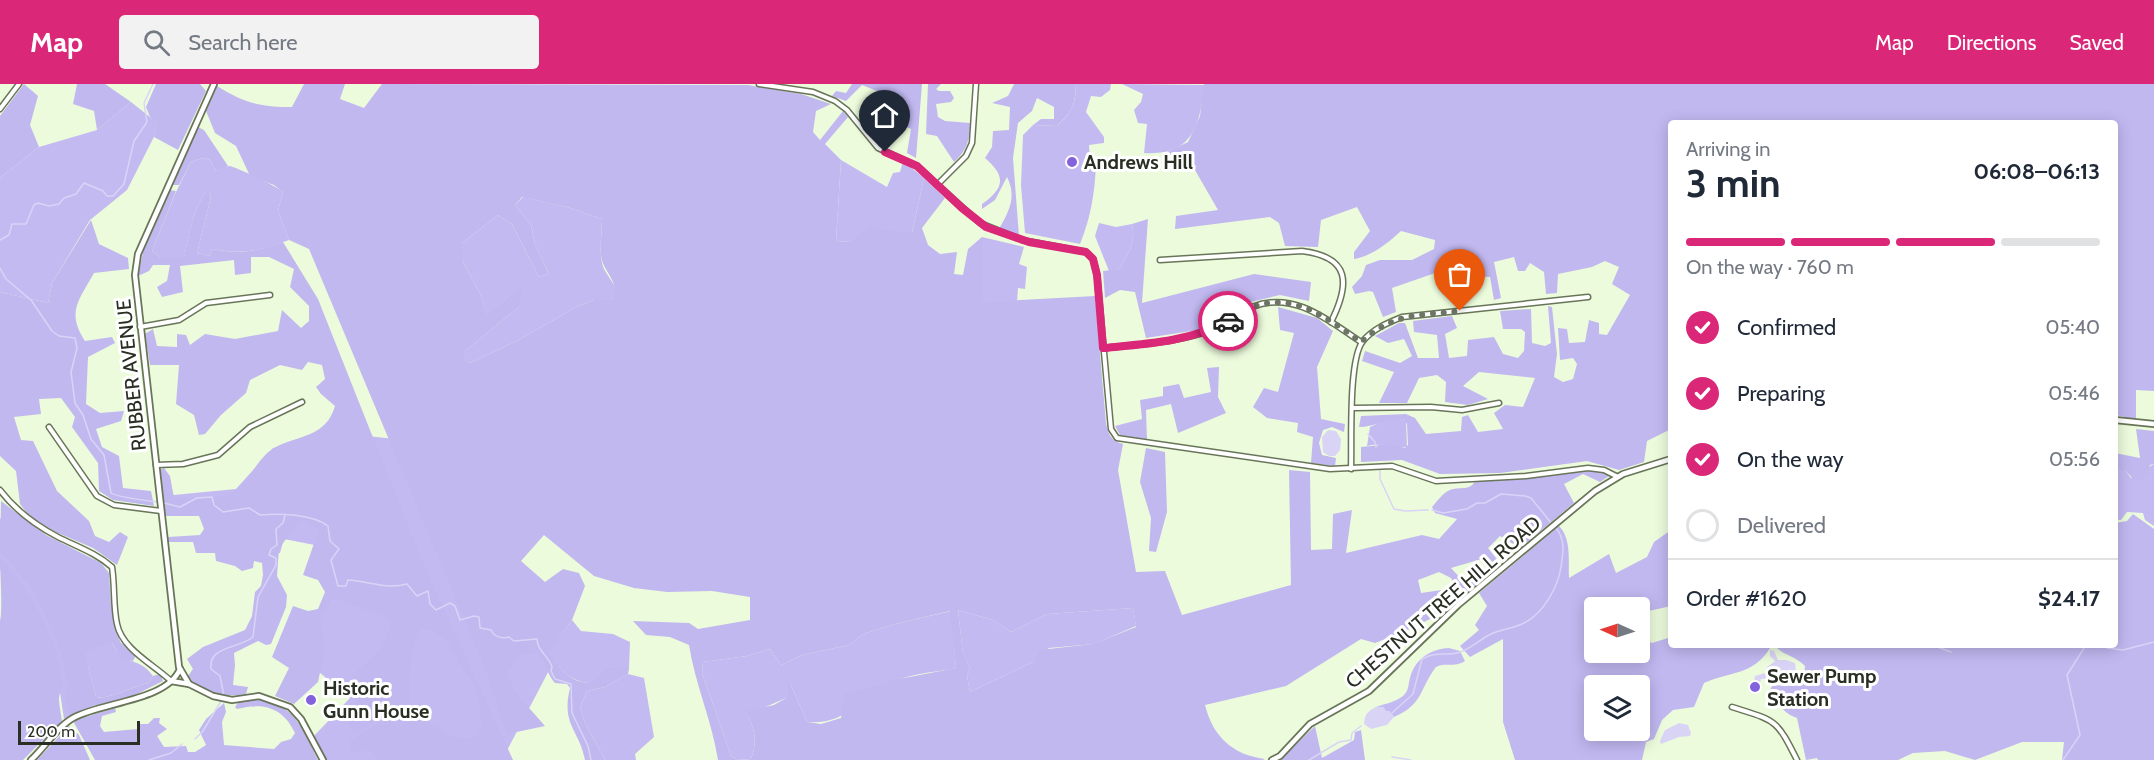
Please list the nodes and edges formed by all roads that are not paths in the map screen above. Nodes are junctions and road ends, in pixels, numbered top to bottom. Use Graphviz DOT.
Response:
graph roads {
  1 [pos="19,84"];
  2 [pos="214,84"];
  3 [pos="759,84"];
  4 [pos="976,84"];
  5 [pos="0,109"];
  6 [pos="937,185"];
  7 [pos="1160,260"];
  8 [pos="270,295"];
  9 [pos="1588,297"];
  10 [pos="1331,322"];
  11 [pos="140,327"];
  12 [pos="1361,342"];
  13 [pos="1103,348"];
  14 [pos="302,402"];
  15 [pos="1499,403"];
  16 [pos="1353,408"];
  17 [pos="2118,420"];
  18 [pos="2154,424"];
  19 [pos="49,427"];
  20 [pos="1668,460"];
  21 [pos="156,465"];
  22 [pos="1351,469"];
  23 [pos="1618,477"];
  24 [pos="0,490"];
  25 [pos="161,508"];
  26 [pos="180,669"];
  27 [pos="171,681"];
  28 [pos="189,684"];
  29 [pos="1732,707"];
  30 [pos="31,760"];
  31 [pos="323,760"];
  32 [pos="1272,760"];
  33 [pos="1797,760"];
  1 -- 5 [label="street"];
  2 -- 11 [label="street, RUBBER AVENUE"];
  3 -- 6 [label="street"];
  4 -- 6 [label="street"];
  6 -- 13 [label="street"];
  7 -- 10 [label="street"];
  8 -- 11 [label="street"];
  9 -- 12 [label="street"];
  10 -- 12 [label="street"];
  10 -- 13 [label="street"];
  11 -- 21 [label="street, RUBBER AVENUE"];
  12 -- 16 [label="street"];
  13 -- 22 [label="street"];
  14 -- 21 [label="street"];
  15 -- 16 [label="street"];
  16 -- 22 [label="street"];
  17 -- 18 [label="street"];
  19 -- 25 [label="street"];
  20 -- 23 [label="street, CHESTNUT TREE HILL ROAD"];
  21 -- 25 [label="street, RUBBER AVENUE"];
  22 -- 23 [label="street"];
  23 -- 32 [label="street, CHESTNUT TREE HILL ROAD"];
  24 -- 27 [label="street"];
  25 -- 26 [label="street, RUBBER AVENUE"];
  26 -- 27 [label="street"];
  26 -- 28 [label="street, RUBBER AVENUE"];
  27 -- 28 [label="street"];
  27 -- 30 [label="street"];
  28 -- 31 [label="street"];
  29 -- 33 [label="street"];
}
